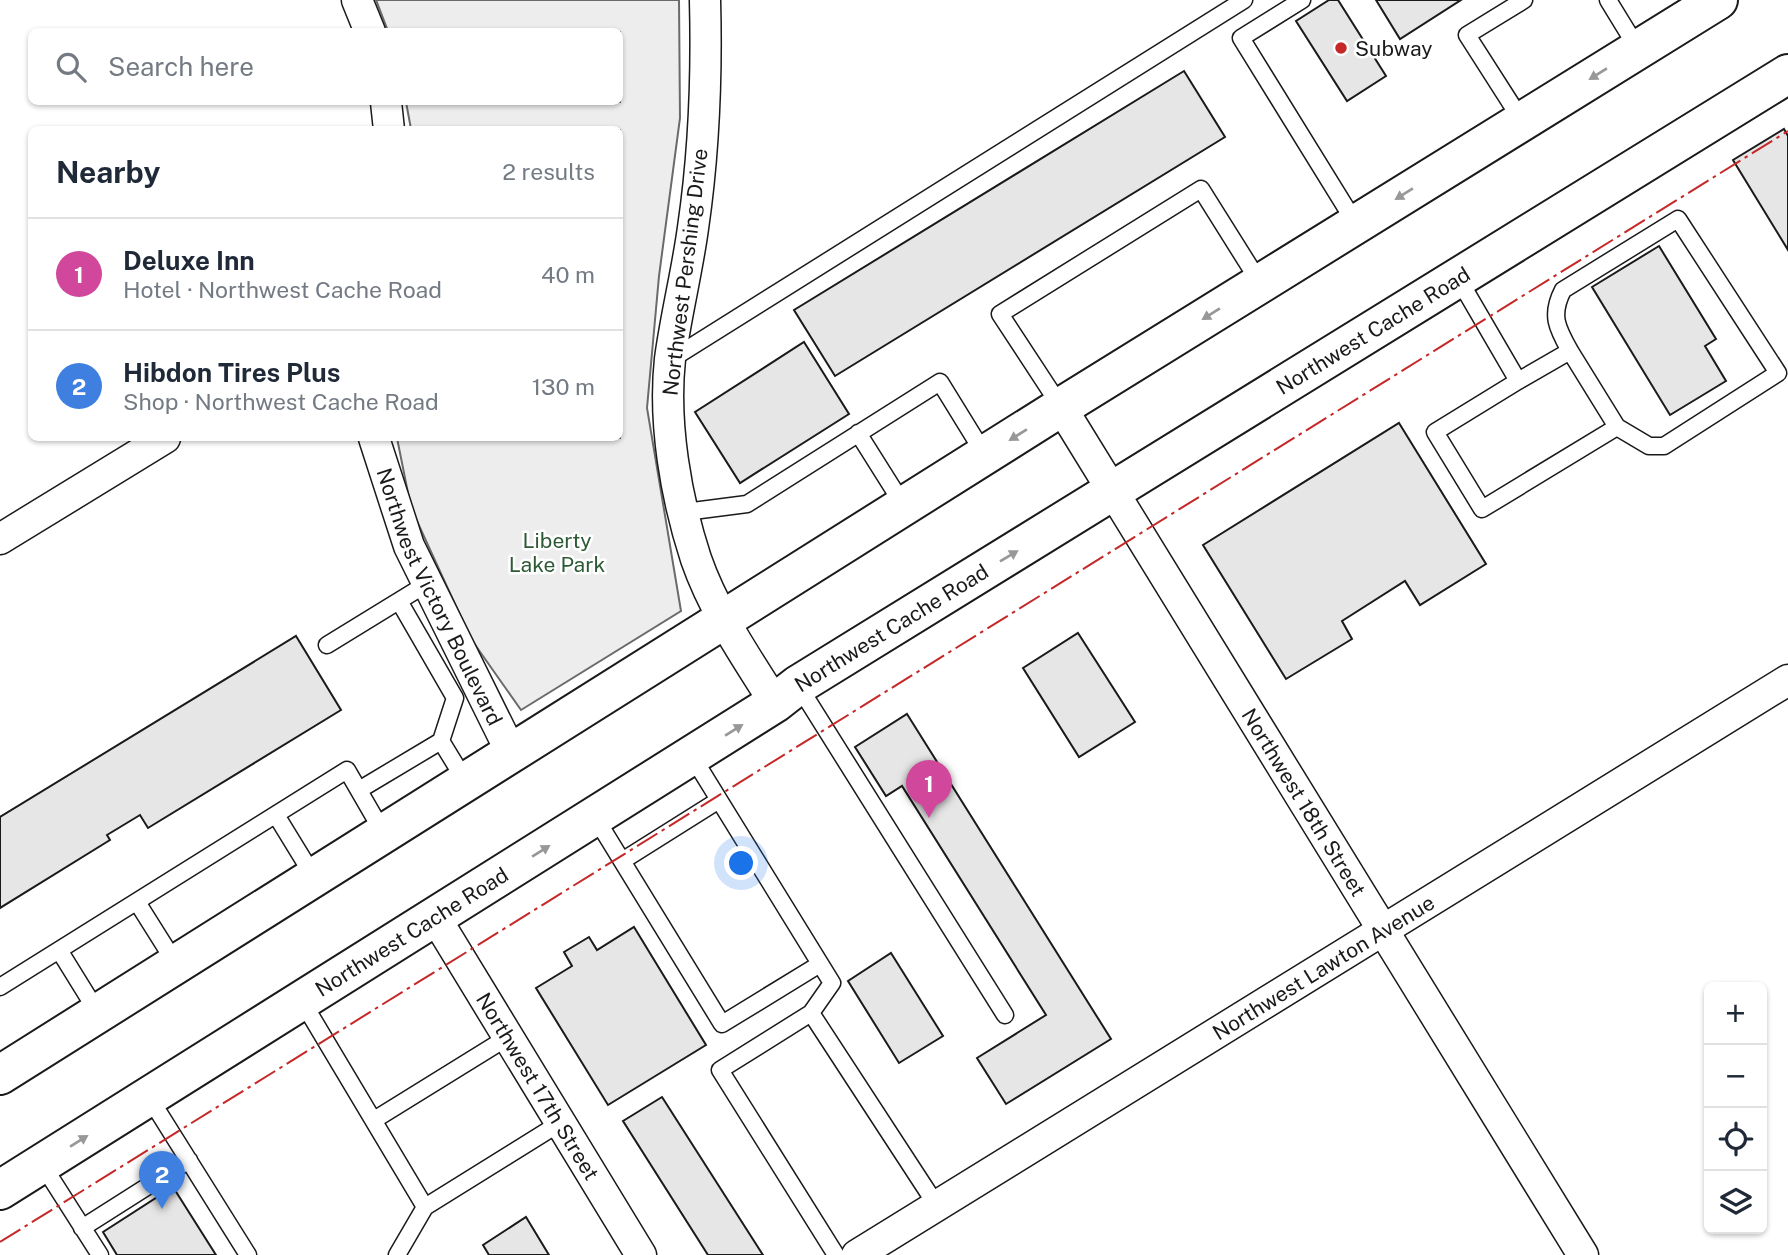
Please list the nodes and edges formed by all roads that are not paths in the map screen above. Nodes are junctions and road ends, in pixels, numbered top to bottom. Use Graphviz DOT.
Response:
graph roads {
  1 [pos="357,0"];
  2 [pos="705,0"];
  3 [pos="1244,0"];
  4 [pos="1301,0"];
  5 [pos="1524,0"];
  6 [pos="1608,0"];
  7 [pos="1696,6"];
  8 [pos="368,28"];
  9 [pos="1639,49"];
  10 [pos="1788,74"];
  11 [pos="386,105"];
  12 [pos="1522,121"];
  13 [pos="389,126"];
  14 [pos="1356,224"];
  15 [pos="1458,278"];
  16 [pos="1260,284"];
  17 [pos="1570,351"];
  18 [pos="670,360"];
  19 [pos="1518,381"];
  20 [pos="1061,407"];
  21 [pos="1617,428"];
  22 [pos="858,433"];
  23 [pos="160,441"];
  24 [pos="375,441"];
  25 [pos="985,455"];
  26 [pos="1113,492"];
  27 [pos="904,506"];
  28 [pos="685,512"];
  29 [pos="0,539"];
  30 [pos="428,583"];
  31 [pos="399,600"];
  32 [pos="723,620"];
  33 [pos="327,645"];
  34 [pos="1788,680"];
  35 [pos="787,694"];
  36 [pos="441,741"];
  37 [pos="512,754"];
  38 [pos="692,756"];
  39 [pos="466,782"];
  40 [pos="359,790"];
  41 [pos="719,800"];
  42 [pos="276,815"];
  43 [pos="595,817"];
  44 [pos="384,834"];
  45 [pos="622,861"];
  46 [pos="314,877"];
  47 [pos="136,902"];
  48 [pos="435,917"];
  49 [pos="1383,932"];
  50 [pos="59,950"];
  51 [pos="176,964"];
  52 [pos="820,964"];
  53 [pos="0,987"];
  54 [pos="302,1001"];
  55 [pos="98,1013"];
  56 [pos="811,1013"];
  57 [pos="1004,1015"];
  58 [pos="508,1037"];
  59 [pos="3,1068"];
  60 [pos="149,1097"];
  61 [pos="374,1120"];
  62 [pos="560,1123"];
  63 [pos="189,1160"];
  64 [pos="41,1164"];
  65 [pos="0,1190"];
  66 [pos="937,1206"];
  67 [pos="425,1207"];
  68 [pos="82,1228"];
  69 [pos="100,1255"];
  70 [pos="248,1255"];
  71 [pos="397,1255"];
  72 [pos="641,1255"];
  73 [pos="836,1255"];
  74 [pos="857,1255"];
  75 [pos="1583,1255"];
  1 -- 8 [label="street"];
  2 -- 18 [label="street, Northwest Pershing Drive"];
  3 -- 18 [label="lane"];
  4 -- 14 [label="lane"];
  5 -- 12 [label="lane"];
  6 -- 9 [label="lane"];
  7 -- 9 [label="main road"];
  9 -- 12 [label="main road, one-way"];
  10 -- 15 [label="main road, Northwest Cache Road"];
  11 -- 13 [label="street"];
  12 -- 14 [label="main road, one-way"];
  14 -- 16 [label="main road"];
  15 -- 19 [label="lane"];
  15 -- 26 [label="main road, Northwest Cache Road"];
  16 -- 20 [label="main road, one-way"];
  16 -- 20 [label="lane"];
  17 -- 19 [label="lane"];
  17 -- 21 [label="lane"];
  17 -- 21 [label="lane"];
  18 -- 28 [label="street, Northwest Pershing Drive"];
  19 -- 21 [label="lane"];
  20 -- 25 [label="main road, one-way"];
  20 -- 26 [label="street, Northwest 18th Street"];
  22 -- 25 [label="lane"];
  22 -- 27 [label="lane"];
  22 -- 28 [label="lane"];
  23 -- 29 [label="street"];
  24 -- 30 [label="street, Northwest Victory Boulevard"];
  25 -- 27 [label="main road"];
  35 -- 26 [label="main road, Northwest Cache Road, one-way"];
  26 -- 49 [label="street, Northwest 18th Street"];
  27 -- 32 [label="main road"];
  28 -- 32 [label="street, Northwest Pershing Drive"];
  30 -- 31 [label="lane"];
  30 -- 37 [label="street, Northwest Victory Boulevard"];
  31 -- 33 [label="lane"];
  31 -- 36 [label="lane"];
  32 -- 35 [label="street, Northwest Pershing Drive"];
  32 -- 37 [label="main road"];
  34 -- 49 [label="street, Northwest Lawton Avenue"];
  38 -- 35 [label="main road, Northwest Cache Road, one-way"];
  35 -- 57 [label="lane"];
  36 -- 39 [label="lane"];
  36 -- 40 [label="lane"];
  37 -- 39 [label="main road"];
  38 -- 41 [label="lane"];
  38 -- 43 [label="main road, Northwest Cache Road"];
  39 -- 44 [label="main road"];
  40 -- 42 [label="lane"];
  40 -- 44 [label="lane"];
  41 -- 45 [label="lane"];
  41 -- 52 [label="lane"];
  42 -- 46 [label="lane"];
  42 -- 47 [label="lane"];
  43 -- 45 [label="lane"];
  48 -- 43 [label="main road, Northwest Cache Road, one-way"];
  44 -- 46 [label="main road"];
  45 -- 52 [label="lane"];
  46 -- 51 [label="main road"];
  47 -- 50 [label="lane"];
  47 -- 51 [label="lane"];
  48 -- 54 [label="main road, Northwest Cache Road"];
  48 -- 58 [label="street, Northwest 17th Street"];
  49 -- 66 [label="street, Northwest Lawton Avenue"];
  49 -- 75 [label="street, Northwest 18th Street"];
  50 -- 53 [label="lane"];
  50 -- 55 [label="lane"];
  51 -- 55 [label="main road"];
  52 -- 56 [label="lane"];
  54 -- 60 [label="main road, Northwest Cache Road"];
  54 -- 61 [label="lane"];
  55 -- 59 [label="main road"];
  56 -- 66 [label="lane"];
  56 -- 73 [label="lane"];
  58 -- 61 [label="lane"];
  58 -- 62 [label="street, Northwest 17th Street"];
  60 -- 63 [label="lane"];
  64 -- 60 [label="main road, Northwest Cache Road, one-way"];
  61 -- 67 [label="lane"];
  62 -- 67 [label="lane"];
  62 -- 72 [label="street, Northwest 17th Street"];
  63 -- 68 [label="lane"];
  63 -- 70 [label="lane"];
  64 -- 65 [label="main road, Northwest Cache Road"];
  64 -- 68 [label="lane"];
  66 -- 74 [label="street, Northwest Lawton Avenue"];
  67 -- 71 [label="lane"];
  68 -- 69 [label="lane"];
}
